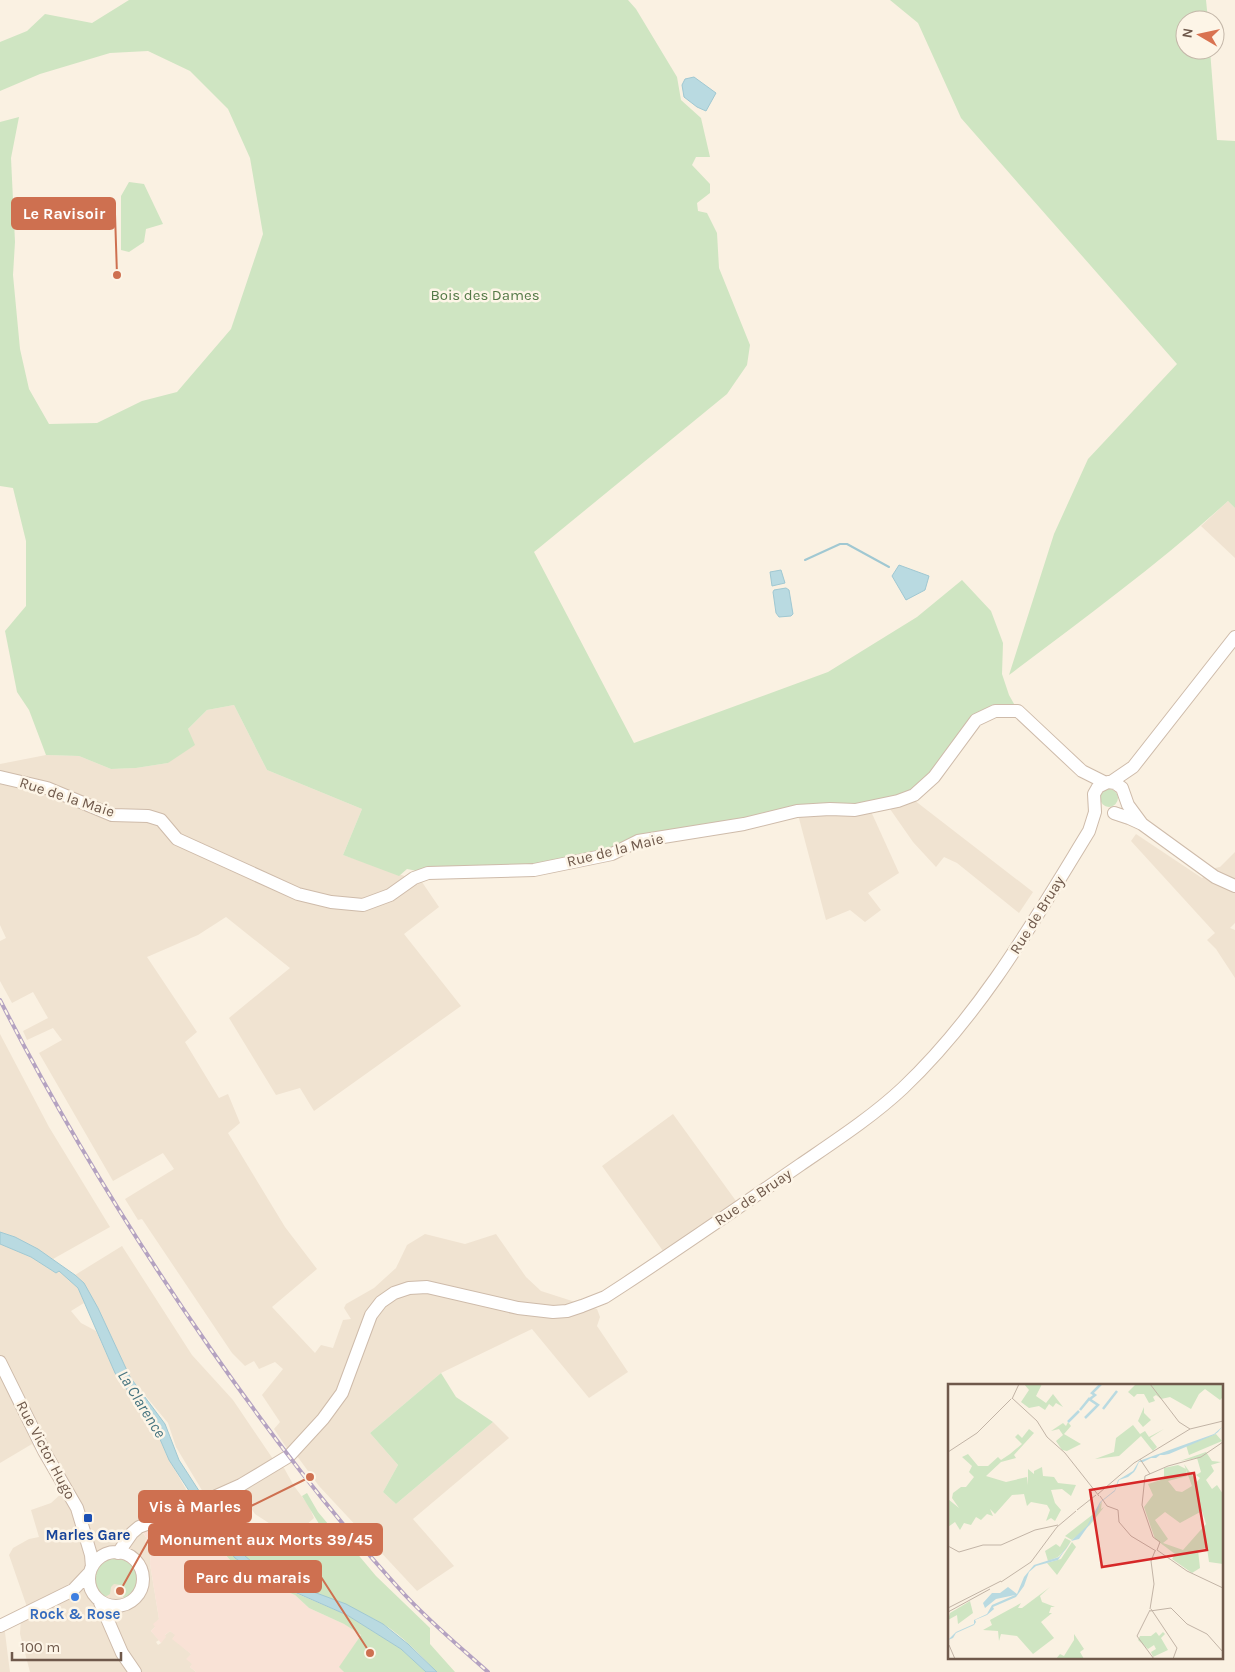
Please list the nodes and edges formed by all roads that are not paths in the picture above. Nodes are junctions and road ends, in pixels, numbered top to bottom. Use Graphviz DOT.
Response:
graph roads {
  1 [pos="1235,637"];
  2 [pos="1133,767"];
  3 [pos="1082,771"];
  4 [pos="0,776"];
  5 [pos="1108,783"];
  6 [pos="1125,795"];
  7 [pos="1094,802"];
  8 [pos="1112,814"];
  9 [pos="1142,824"];
  10 [pos="1090,831"];
  11 [pos="1235,886"];
  12 [pos="0,1362"];
  13 [pos="130,1536"];
  14 [pos="88,1540"];
  15 [pos="113,1553"];
  16 [pos="135,1561"];
  17 [pos="91,1570"];
  18 [pos="73,1590"];
  19 [pos="96,1597"];
  20 [pos="121,1605"];
  21 [pos="0,1626"];
  22 [pos="116,1637"];
  23 [pos="135,1672"];
  1 -- 2 [label="main road"];
  2 -- 5 [label="main road"];
  2 -- 6 [label="main road"];
  3 -- 4 [label="main road, Rue de la Maie"];
  3 -- 5 [label="main road"];
  3 -- 7 [label="main road"];
  5 -- 6 [label="main road"];
  5 -- 7 [label="main road"];
  6 -- 8 [label="main road"];
  6 -- 9 [label="main road"];
  7 -- 8 [label="main road"];
  7 -- 10 [label="main road"];
  8 -- 9 [label="main road"];
  8 -- 10 [label="main road"];
  9 -- 11 [label="main road"];
  10 -- 13 [label="main road, Rue de Bruay"];
  12 -- 14 [label="main road, Rue Victor Hugo"];
  13 -- 15 [label="main road, Rue de Bruay"];
  13 -- 16 [label="main road"];
  14 -- 15 [label="main road"];
  14 -- 17 [label="main road, Rue Victor Hugo"];
  15 -- 16 [label="main road"];
  15 -- 17 [label="main road"];
  16 -- 20 [label="main road"];
  17 -- 18 [label="main road"];
  17 -- 19 [label="main road"];
  18 -- 19 [label="main road"];
  18 -- 21 [label="main road"];
  19 -- 20 [label="main road"];
  19 -- 22 [label="main road"];
  20 -- 22 [label="main road"];
  22 -- 23 [label="main road"];
}
